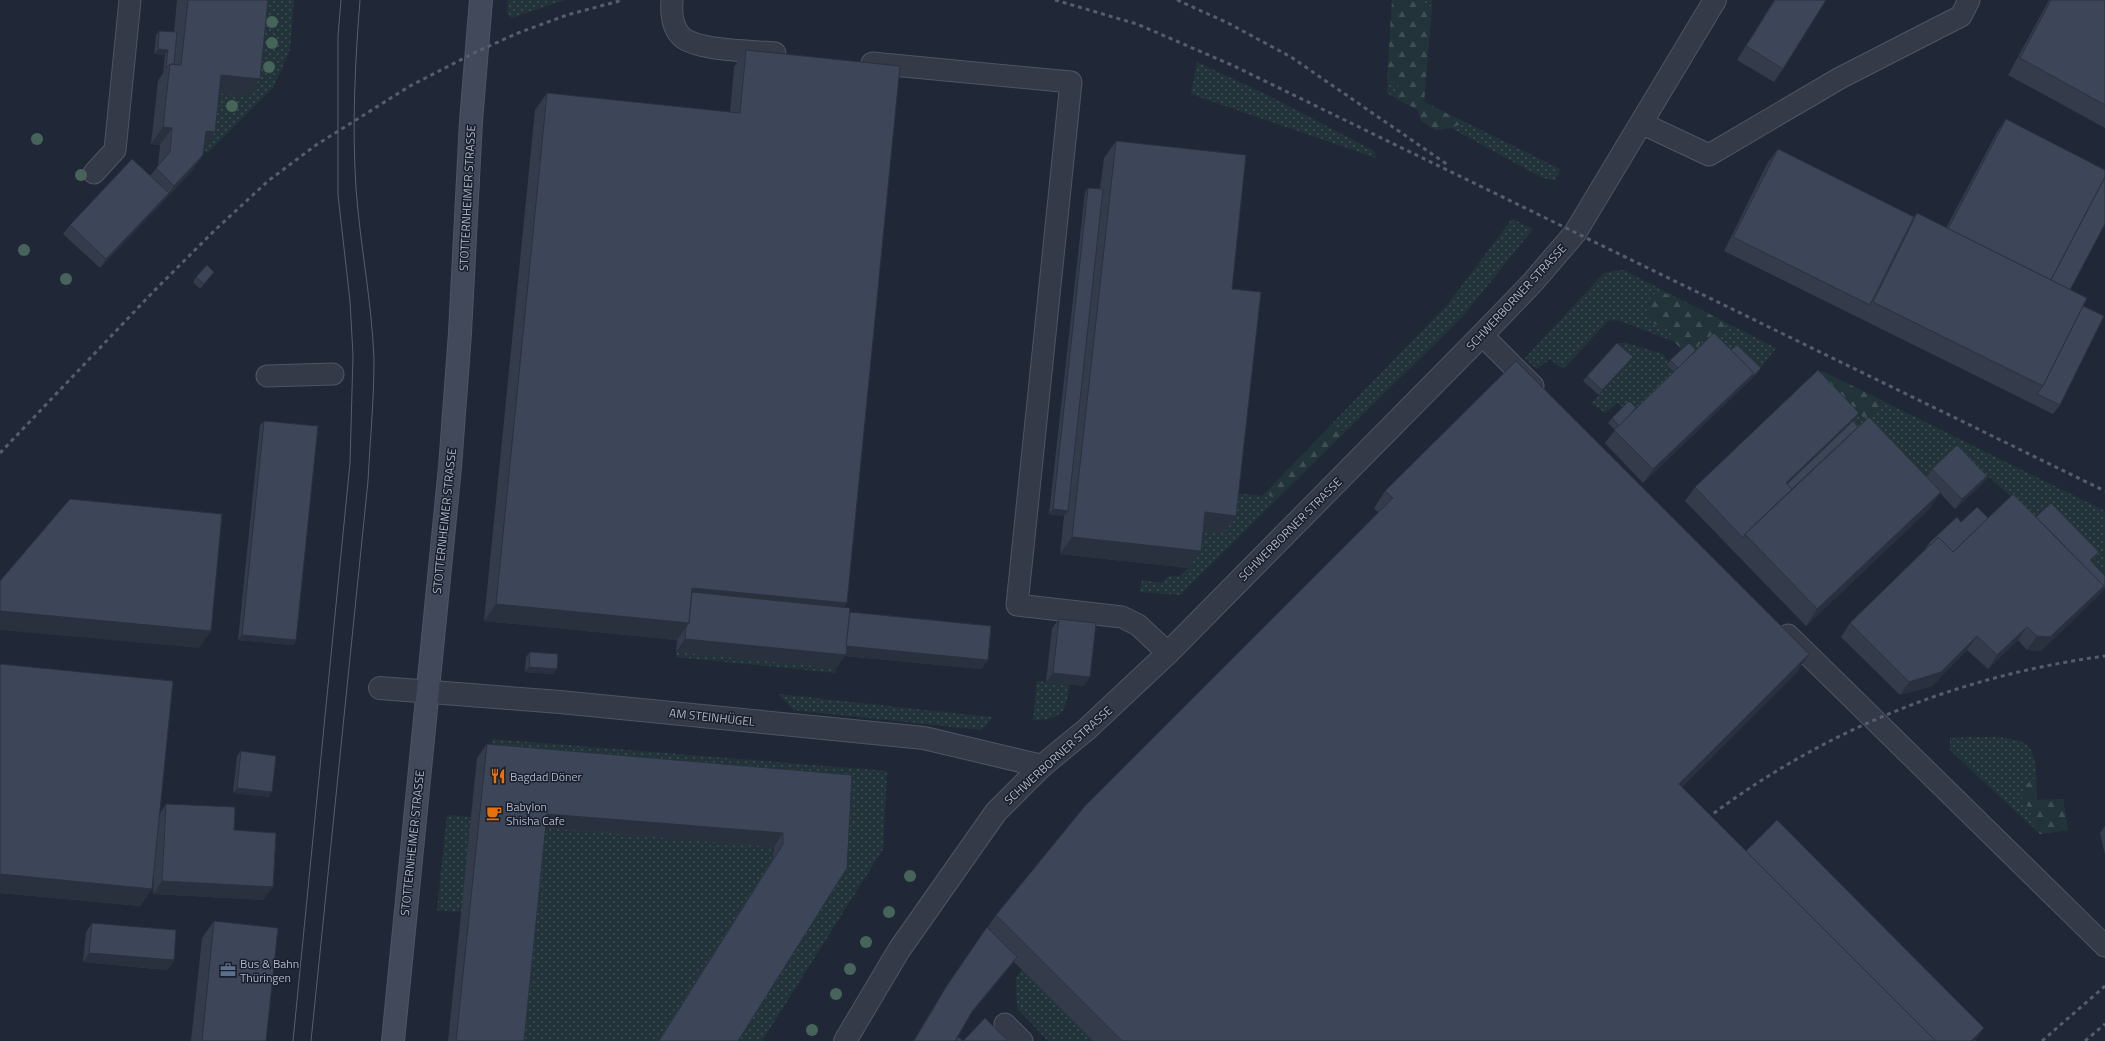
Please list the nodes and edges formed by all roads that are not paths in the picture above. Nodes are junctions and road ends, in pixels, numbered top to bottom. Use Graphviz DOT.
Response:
graph roads {
  1 [pos="130,0"];
  2 [pos="481,0"];
  3 [pos="672,0"];
  4 [pos="1715,0"];
  5 [pos="1970,0"];
  6 [pos="794,55"];
  7 [pos="849,61"];
  8 [pos="1641,123"];
  9 [pos="94,174"];
  10 [pos="1482,335"];
  11 [pos="333,374"];
  12 [pos="267,376"];
  13 [pos="1548,400"];
  14 [pos="1776,624"];
  15 [pos="1168,653"];
  16 [pos="380,688"];
  17 [pos="427,693"];
  18 [pos="1042,766"];
  19 [pos="2105,946"];
  20 [pos="1005,1024"];
  21 [pos="393,1041"];
  22 [pos="844,1041"];
  23 [pos="1022,1041"];
  1 -- 9 [label="lane"];
  2 -- 17 [label="main road, STOTTERNHEIMER STRASSE"];
  3 -- 6 [label="lane"];
  4 -- 8 [label="street, SCHWERBORNER STRASSE"];
  5 -- 8 [label="lane"];
  7 -- 15 [label="lane"];
  8 -- 10 [label="street, SCHWERBORNER STRASSE"];
  10 -- 13 [label="lane"];
  10 -- 15 [label="street, SCHWERBORNER STRASSE"];
  11 -- 12 [label="lane"];
  14 -- 19 [label="lane"];
  15 -- 18 [label="street, SCHWERBORNER STRASSE"];
  16 -- 17 [label="street, AM STEINHÜGEL"];
  17 -- 18 [label="street, AM STEINHÜGEL"];
  17 -- 21 [label="main road, STOTTERNHEIMER STRASSE"];
  18 -- 22 [label="street, SCHWERBORNER STRASSE"];
  20 -- 23 [label="lane"];
}
